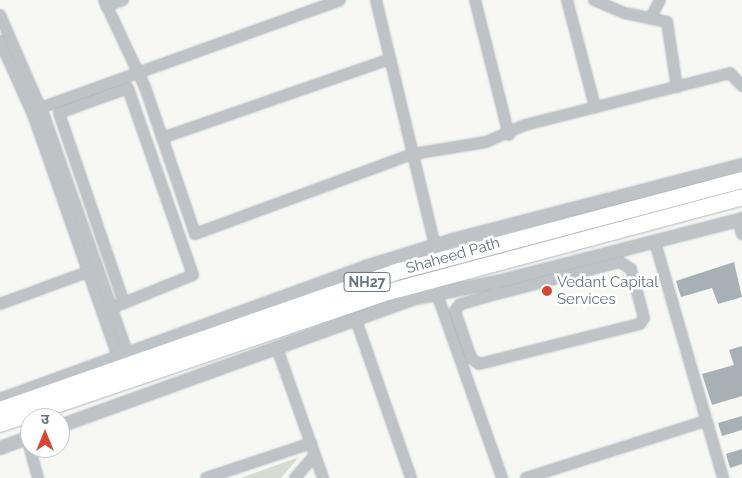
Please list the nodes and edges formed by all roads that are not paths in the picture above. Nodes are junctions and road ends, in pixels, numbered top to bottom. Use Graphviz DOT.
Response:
graph roads {
  1 [pos="123,0"];
  2 [pos="340,0"];
  3 [pos="376,0"];
  4 [pos="475,0"];
  5 [pos="567,0"];
  6 [pos="594,0"];
  7 [pos="660,0"];
  8 [pos="105,3"];
  9 [pos="0,15"];
  10 [pos="651,17"];
  11 [pos="0,41"];
  12 [pos="390,59"];
  13 [pos="138,73"];
  14 [pos="677,86"];
  15 [pos="742,86"];
  16 [pos="595,108"];
  17 [pos="36,109"];
  18 [pos="509,135"];
  19 [pos="162,138"];
  20 [pos="413,154"];
  21 [pos="742,165"];
  22 [pos="742,180"];
  23 [pos="742,197"];
  24 [pos="740,219"];
  25 [pos="742,234"];
  26 [pos="655,242"];
  27 [pos="435,246"];
  28 [pos="93,270"];
  29 [pos="569,270"];
  30 [pos="495,289"];
  31 [pos="437,294"];
  32 [pos="124,303"];
  33 [pos="0,304"];
  34 [pos="107,310"];
  35 [pos="356,320"];
  36 [pos="277,348"];
  37 [pos="123,355"];
  38 [pos="0,400"];
  39 [pos="0,410"];
  40 [pos="706,421"];
  41 [pos="70,422"];
  42 [pos="0,424"];
  43 [pos="20,440"];
  44 [pos="311,443"];
  45 [pos="0,448"];
  46 [pos="315,455"];
  47 [pos="34,458"];
  48 [pos="38,478"];
  49 [pos="206,478"];
  50 [pos="295,478"];
  51 [pos="324,478"];
  52 [pos="411,478"];
  53 [pos="502,478"];
  54 [pos="526,478"];
  55 [pos="723,478"];
  1 -- 8 [label="street"];
  2 -- 13 [label="street"];
  3 -- 12 [label="street"];
  4 -- 18 [label="street"];
  5 -- 16 [label="street"];
  6 -- 10 [label="street"];
  7 -- 10 [label="street"];
  8 -- 13 [label="street"];
  9 -- 17 [label="street"];
  10 -- 14 [label="street"];
  11 -- 17 [label="street"];
  12 -- 19 [label="street"];
  12 -- 20 [label="street"];
  13 -- 17 [label="street"];
  13 -- 19 [label="street"];
  14 -- 15 [label="street"];
  14 -- 16 [label="street"];
  16 -- 18 [label="street"];
  17 -- 28 [label="street"];
  18 -- 20 [label="street"];
  19 -- 20 [label="street"];
  20 -- 27 [label="street"];
  21 -- 27 [label="street"];
  22 -- 39 [label="highway, Shaheed Path / NH27"];
  23 -- 42 [label="highway, Shaheed Path / NH27"];
  24 -- 25 [label="street"];
  24 -- 26 [label="street"];
  26 -- 29 [label="street"];
  26 -- 40 [label="street"];
  27 -- 37 [label="street"];
  28 -- 33 [label="street"];
  28 -- 34 [label="street"];
  29 -- 30 [label="street"];
  29 -- 30 [label="street"];
  30 -- 31 [label="street"];
  31 -- 35 [label="street"];
  31 -- 53 [label="street"];
  32 -- 32 [label="street"];
  32 -- 34 [label="street"];
  34 -- 37 [label="street"];
  35 -- 36 [label="street"];
  35 -- 52 [label="street"];
  36 -- 41 [label="street"];
  36 -- 44 [label="street"];
  37 -- 38 [label="street"];
  40 -- 54 [label="street"];
  40 -- 55 [label="street"];
  43 -- 45 [label="street"];
  44 -- 46 [label="street"];
  44 -- 49 [label="street"];
  46 -- 50 [label="street"];
  46 -- 51 [label="street"];
  47 -- 48 [label="street"];
}
